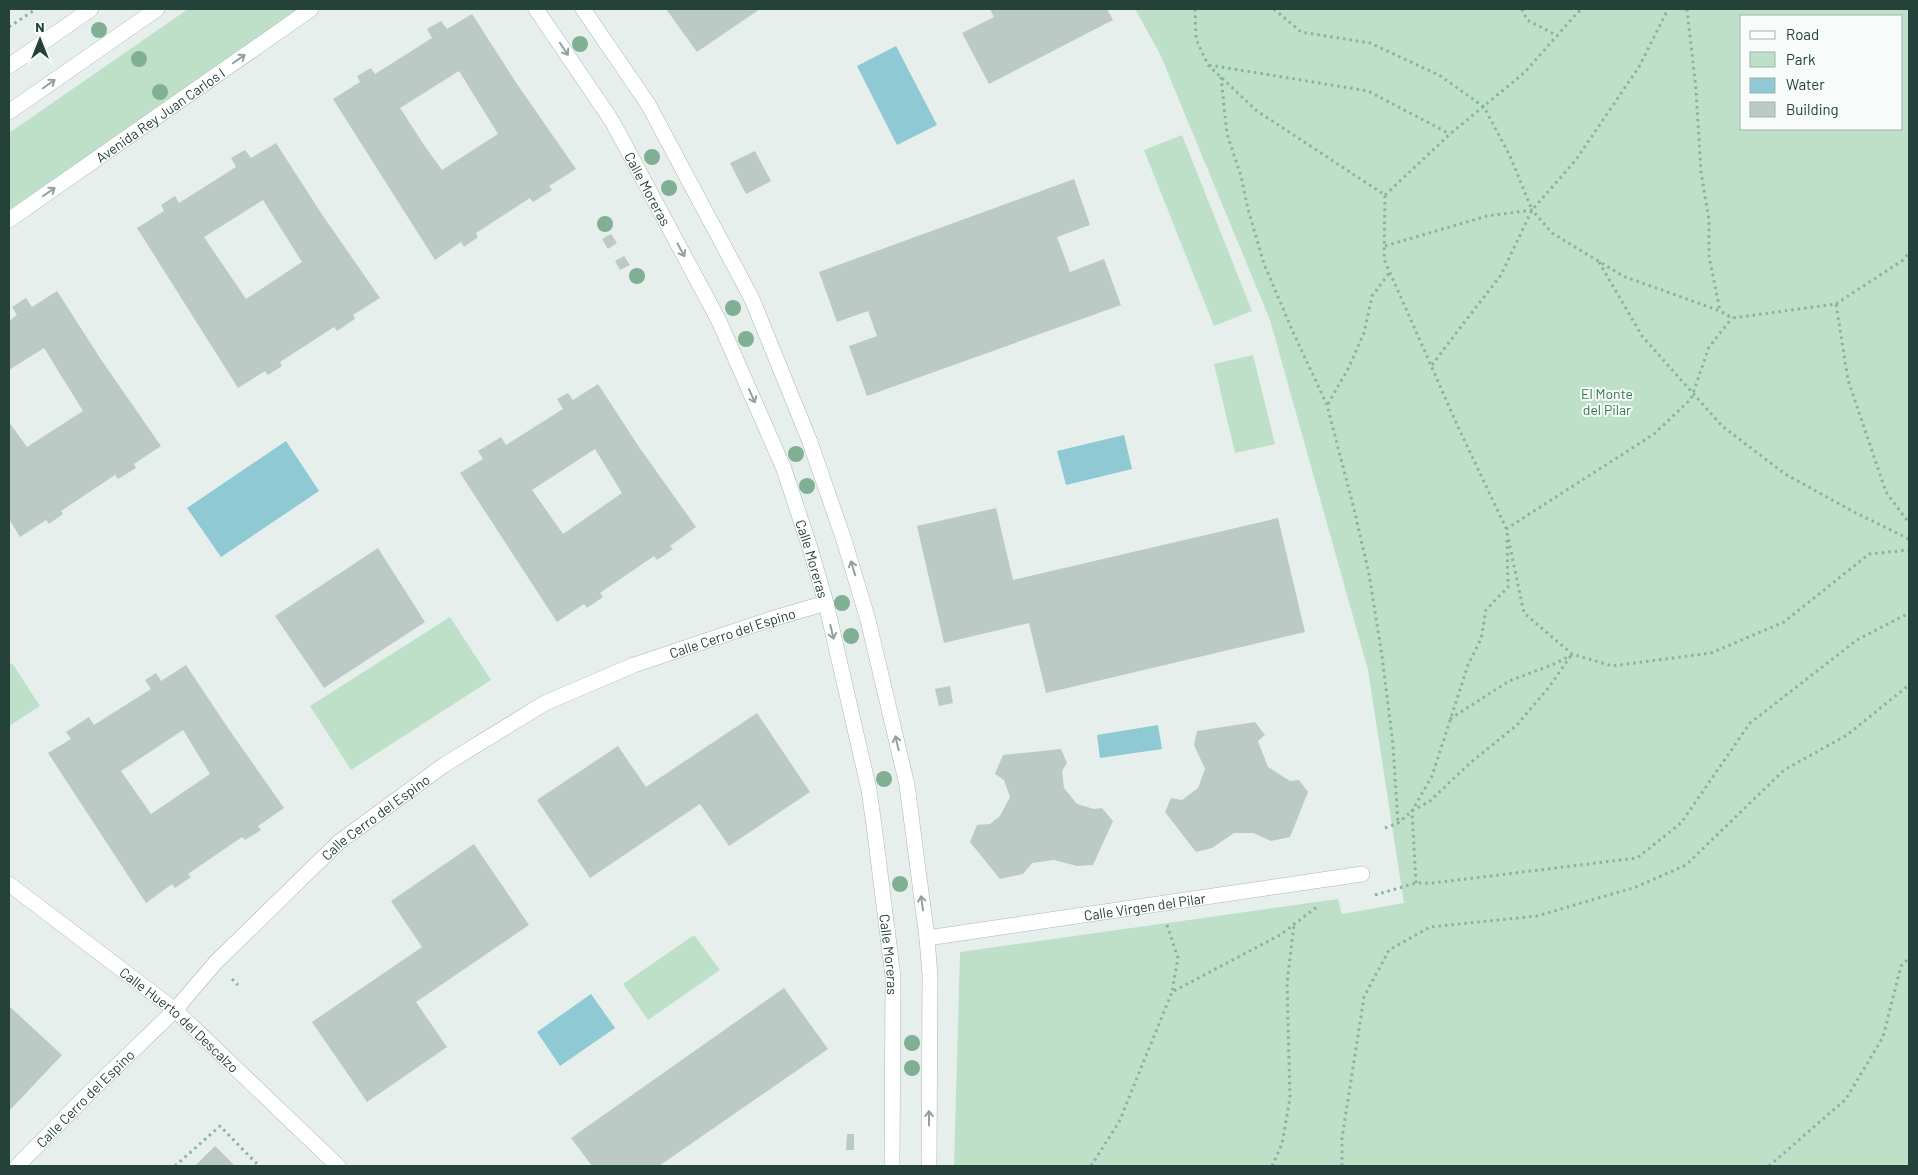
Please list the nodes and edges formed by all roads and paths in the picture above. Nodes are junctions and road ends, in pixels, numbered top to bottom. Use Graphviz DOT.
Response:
graph roads {
  1 [pos="36,9"];
  2 [pos="90,9"];
  3 [pos="157,9"];
  4 [pos="311,9"];
  5 [pos="536,9"];
  6 [pos="582,9"];
  7 [pos="1195,9"];
  8 [pos="1274,9"];
  9 [pos="1522,9"];
  10 [pos="1584,9"];
  11 [pos="1668,9"];
  12 [pos="1687,9"];
  13 [pos="9,27"];
  14 [pos="1558,36"];
  15 [pos="1208,65"];
  16 [pos="9,66"];
  17 [pos="1220,76"];
  18 [pos="1484,107"];
  19 [pos="9,112"];
  20 [pos="1450,134"];
  21 [pos="1385,194"];
  22 [pos="1532,210"];
  23 [pos="9,220"];
  24 [pos="1386,246"];
  25 [pos="1909,252"];
  26 [pos="1598,261"];
  27 [pos="1390,272"];
  28 [pos="1836,304"];
  29 [pos="1720,311"];
  30 [pos="1732,318"];
  31 [pos="1432,366"];
  32 [pos="1693,394"];
  33 [pos="1328,404"];
  34 [pos="1909,523"];
  35 [pos="1506,528"];
  36 [pos="1909,539"];
  37 [pos="1909,550"];
  38 [pos="826,603"];
  39 [pos="1909,613"];
  40 [pos="1572,654"];
  41 [pos="1909,685"];
  42 [pos="1450,719"];
  43 [pos="1412,811"];
  44 [pos="1398,822"];
  45 [pos="1386,828"];
  46 [pos="1362,874"];
  47 [pos="1416,883"];
  48 [pos="9,884"];
  49 [pos="1373,895"];
  50 [pos="1323,905"];
  51 [pos="1165,919"];
  52 [pos="1294,924"];
  53 [pos="927,938"];
  54 [pos="1909,958"];
  55 [pos="1172,992"];
  56 [pos="175,1010"];
  57 [pos="17,1166"];
  58 [pos="176,1166"];
  59 [pos="259,1166"];
  60 [pos="338,1166"];
  61 [pos="892,1166"];
  62 [pos="929,1166"];
  63 [pos="1091,1166"];
  64 [pos="1272,1166"];
  65 [pos="1342,1166"];
  66 [pos="1768,1166"];
  1 -- 13 [label="path"];
  2 -- 16 [label="street"];
  19 -- 3 [label="street, one-way"];
  23 -- 4 [label="street, Avenida Rey Juan Carlos I, one-way"];
  5 -- 38 [label="street, Calle Moreras, one-way"];
  53 -- 6 [label="street, one-way"];
  7 -- 15 [label="path"];
  8 -- 18 [label="path"];
  9 -- 14 [label="path"];
  10 -- 14 [label="path"];
  11 -- 22 [label="path"];
  12 -- 29 [label="path"];
  14 -- 18 [label="path"];
  15 -- 17 [label="path"];
  15 -- 20 [label="path"];
  17 -- 21 [label="path"];
  17 -- 33 [label="path"];
  18 -- 20 [label="path"];
  18 -- 22 [label="path"];
  20 -- 21 [label="path"];
  21 -- 24 [label="path"];
  22 -- 24 [label="path"];
  22 -- 26 [label="path"];
  22 -- 31 [label="path"];
  24 -- 27 [label="path"];
  25 -- 28 [label="path"];
  26 -- 29 [label="path"];
  26 -- 32 [label="path"];
  27 -- 31 [label="path"];
  27 -- 33 [label="path"];
  28 -- 30 [label="path"];
  28 -- 34 [label="path"];
  29 -- 30 [label="path"];
  30 -- 32 [label="path"];
  31 -- 35 [label="path"];
  32 -- 35 [label="path"];
  32 -- 36 [label="path"];
  33 -- 44 [label="path"];
  35 -- 40 [label="path"];
  35 -- 42 [label="path"];
  37 -- 40 [label="path"];
  38 -- 56 [label="street, Calle Cerro del Espino"];
  38 -- 61 [label="street, Calle Moreras, one-way"];
  39 -- 47 [label="path"];
  40 -- 42 [label="path"];
  40 -- 43 [label="path"];
  41 -- 65 [label="path"];
  42 -- 43 [label="path"];
  43 -- 44 [label="path"];
  43 -- 47 [label="path"];
  44 -- 45 [label="path"];
  46 -- 53 [label="street, Calle Virgen del Pilar"];
  47 -- 49 [label="path"];
  48 -- 56 [label="street, Calle Huerto del Descalzo"];
  50 -- 52 [label="path"];
  51 -- 55 [label="path"];
  52 -- 55 [label="path"];
  52 -- 64 [label="path"];
  62 -- 53 [label="street, one-way"];
  54 -- 66 [label="path"];
  55 -- 63 [label="path"];
  56 -- 57 [label="street, Calle Cerro del Espino"];
  56 -- 60 [label="street, Calle Huerto del Descalzo"];
  58 -- 59 [label="path"];
}
